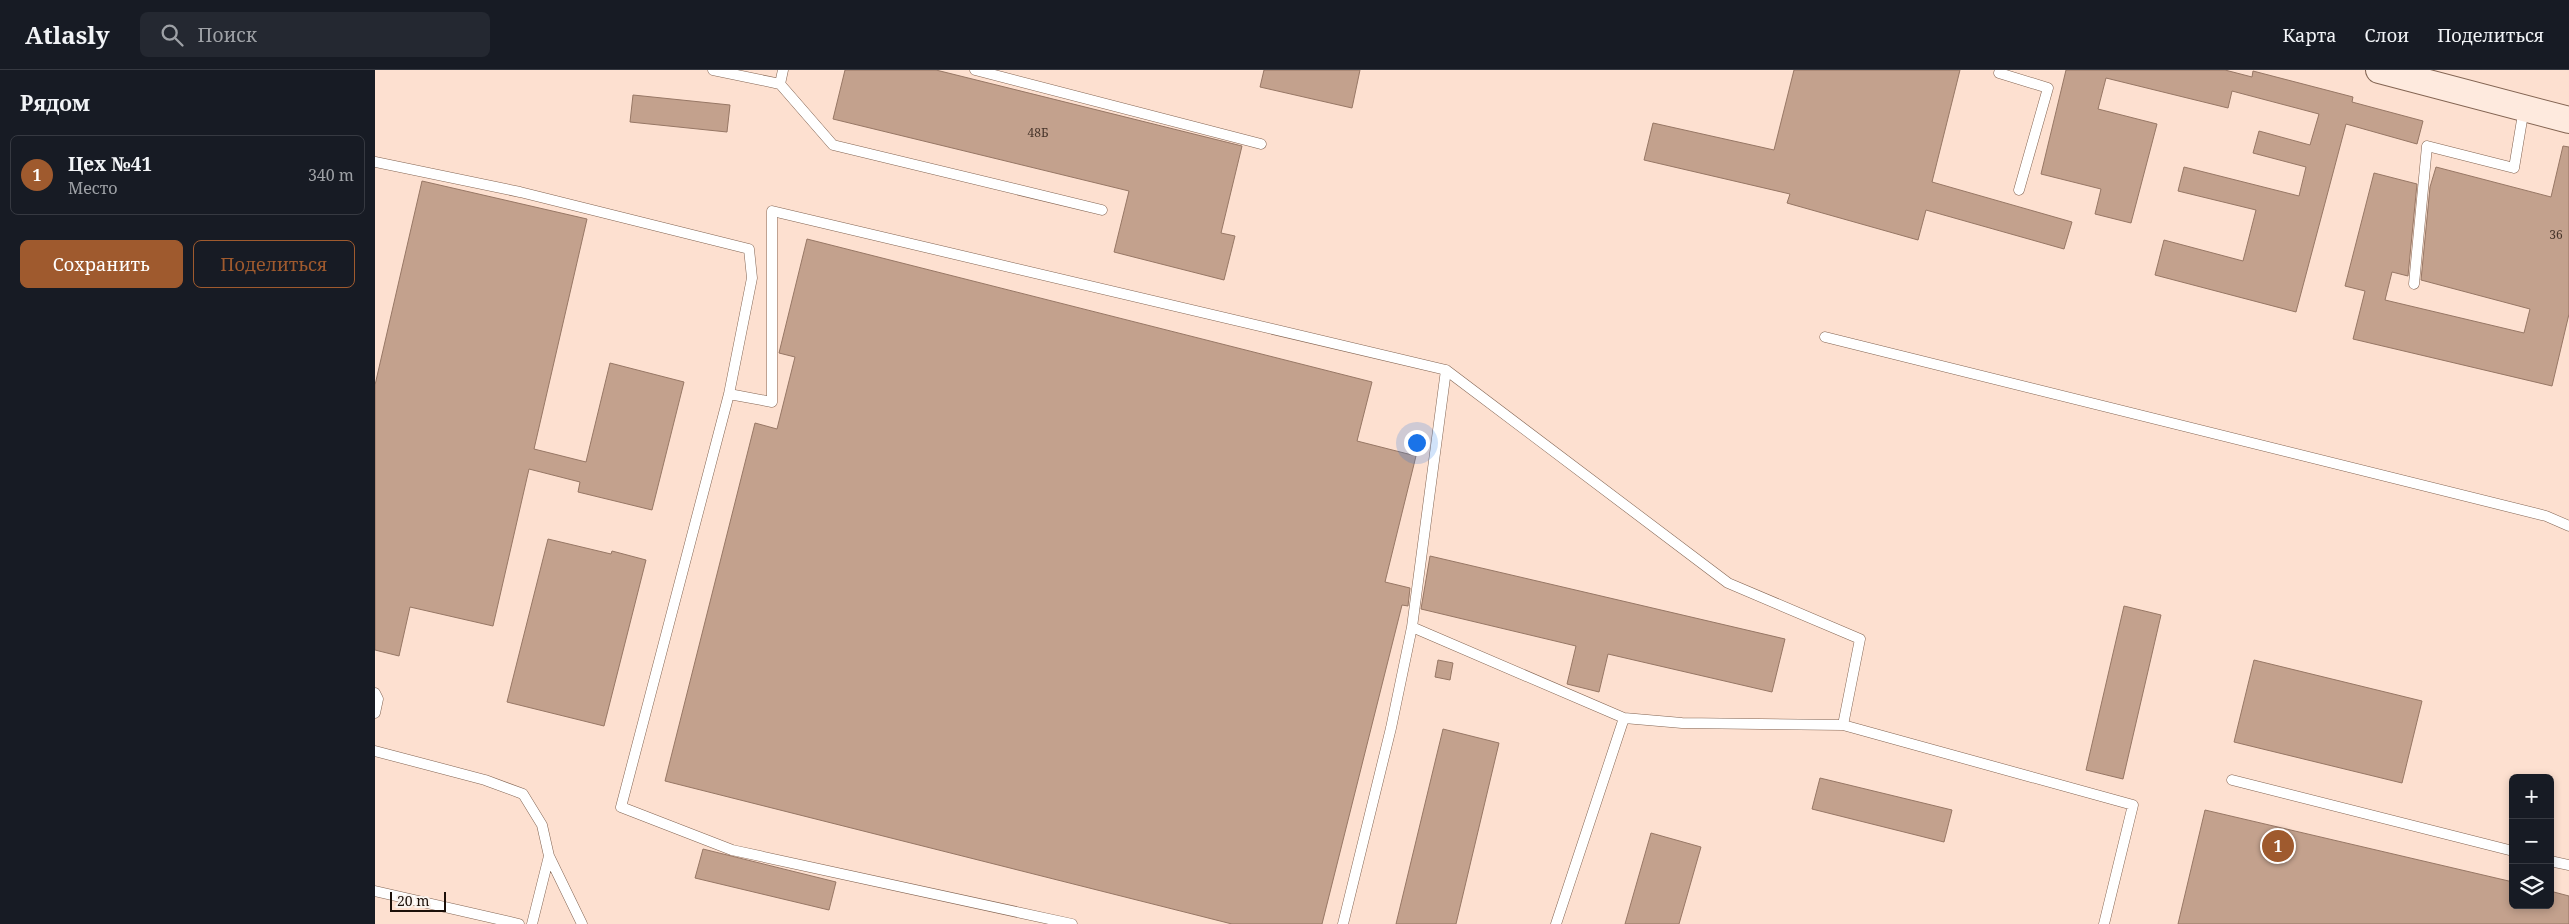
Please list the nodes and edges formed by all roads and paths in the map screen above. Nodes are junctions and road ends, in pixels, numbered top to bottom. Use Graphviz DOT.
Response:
graph roads {
  1 [pos="713,70"];
  2 [pos="783,70"];
  3 [pos="975,70"];
  4 [pos="2000,70"];
  5 [pos="2379,70"];
  6 [pos="780,84"];
  7 [pos="2524,108"];
  8 [pos="2569,120"];
  9 [pos="1261,144"];
  10 [pos="375,162"];
  11 [pos="2019,190"];
  12 [pos="1102,210"];
  13 [pos="2414,284"];
  14 [pos="1825,337"];
  15 [pos="1446,370"];
  16 [pos="729,394"];
  17 [pos="2569,526"];
  18 [pos="1412,627"];
  19 [pos="375,693"];
  20 [pos="375,713"];
  21 [pos="1624,718"];
  22 [pos="1843,725"];
  23 [pos="375,751"];
  24 [pos="2232,780"];
  25 [pos="2509,850"];
  26 [pos="549,856"];
  27 [pos="2554,862"];
  28 [pos="2569,865"];
  29 [pos="375,891"];
  30 [pos="519,924"];
  31 [pos="532,924"];
  32 [pos="582,924"];
  33 [pos="1072,924"];
  34 [pos="1343,924"];
  35 [pos="1556,924"];
  36 [pos="2104,924"];
  1 -- 6 [label="lane"];
  2 -- 6 [label="lane"];
  3 -- 9 [label="lane"];
  4 -- 11 [label="lane"];
  5 -- 7 [label="street"];
  6 -- 12 [label="lane"];
  7 -- 8 [label="street"];
  7 -- 13 [label="lane"];
  10 -- 16 [label="lane"];
  14 -- 17 [label="lane"];
  15 -- 16 [label="lane"];
  15 -- 18 [label="lane"];
  15 -- 22 [label="lane"];
  16 -- 33 [label="lane"];
  18 -- 21 [label="lane"];
  18 -- 34 [label="lane"];
  19 -- 20 [label="lane"];
  21 -- 22 [label="lane"];
  21 -- 35 [label="lane"];
  22 -- 36 [label="lane"];
  23 -- 26 [label="lane"];
  24 -- 25 [label="lane"];
  26 -- 31 [label="lane"];
  26 -- 32 [label="lane"];
  27 -- 28 [label="lane"];
  29 -- 30 [label="lane"];
}
